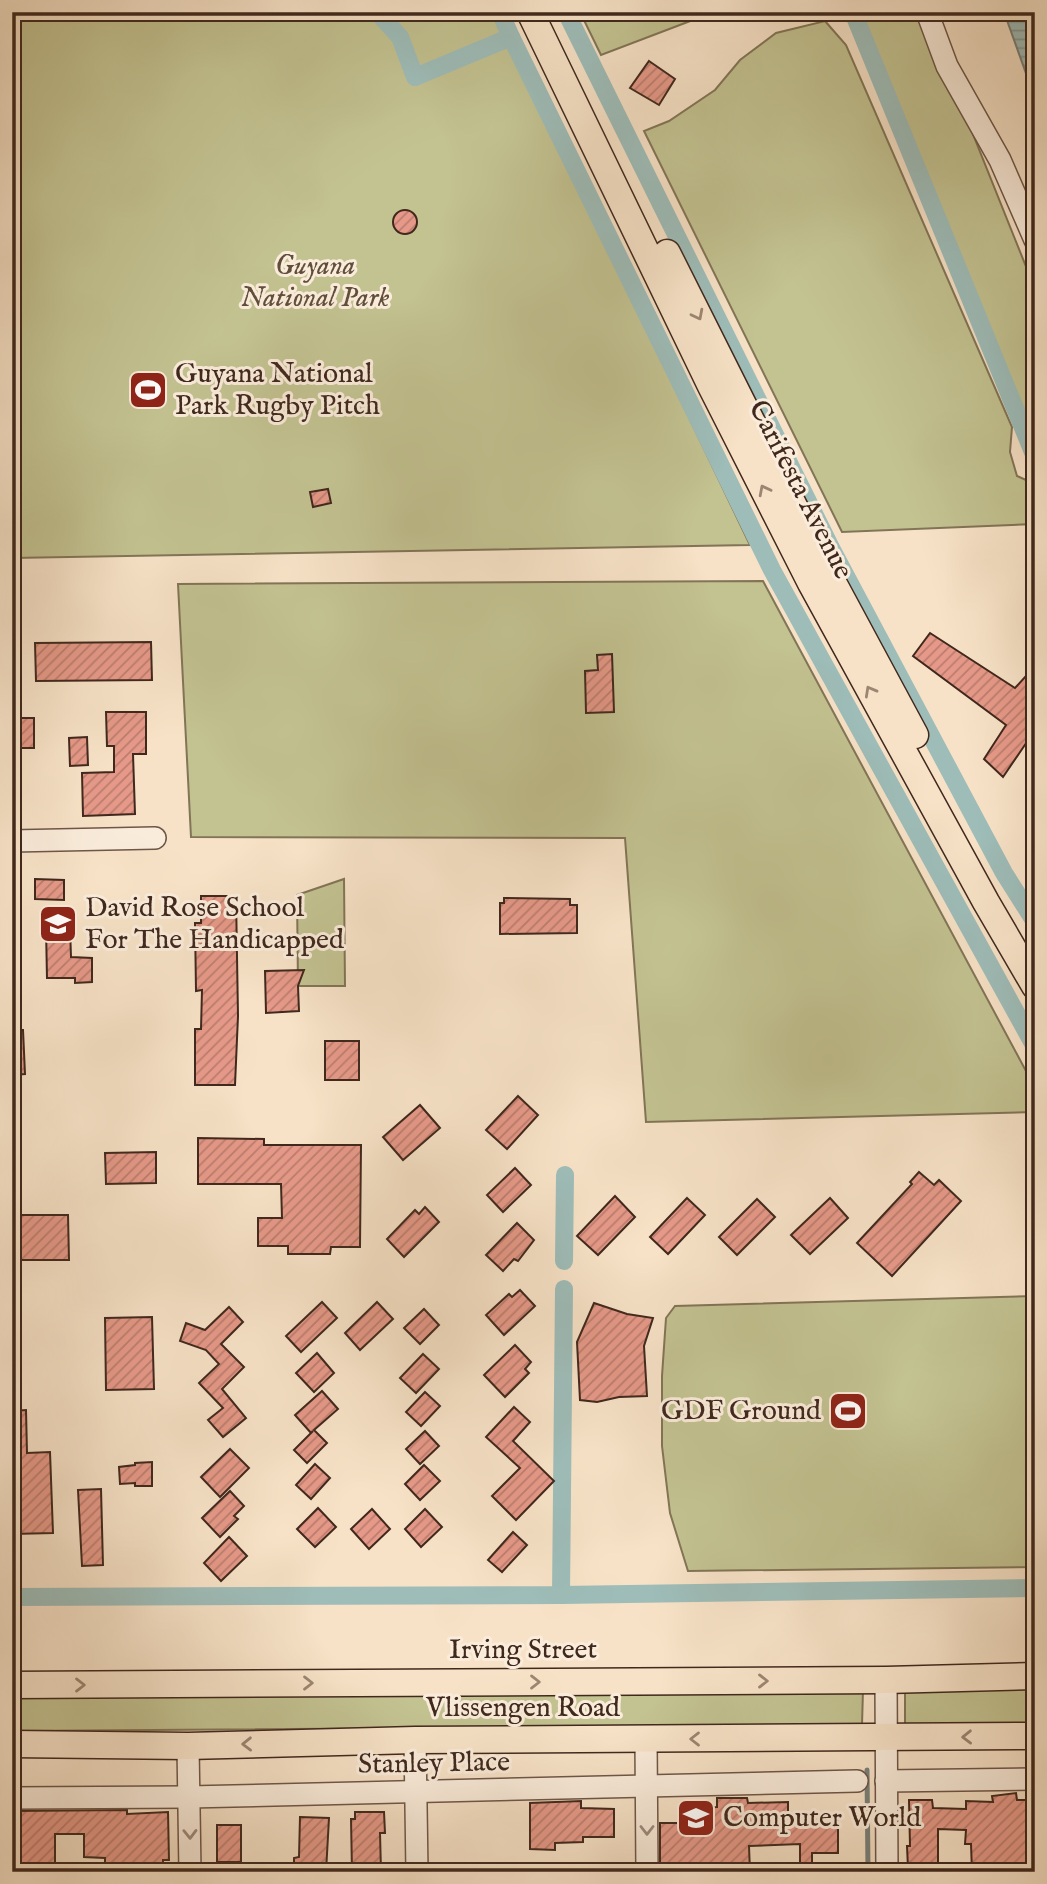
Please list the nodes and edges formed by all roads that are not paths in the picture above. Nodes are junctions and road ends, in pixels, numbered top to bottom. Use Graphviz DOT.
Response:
graph roads {
  1 [pos="530,12"];
  2 [pos="548,12"];
  3 [pos="927,12"];
  4 [pos="1035,240"];
  5 [pos="155,838"];
  6 [pos="12,841"];
  7 [pos="1035,952"];
  8 [pos="1035,986"];
  9 [pos="1035,1676"];
  10 [pos="886,1680"];
  11 [pos="12,1685"];
  12 [pos="1035,1736"];
  13 [pos="646,1739"];
  14 [pos="415,1740"];
  15 [pos="886,1741"];
  16 [pos="12,1744"];
  17 [pos="188,1746"];
  18 [pos="886,1778"];
  19 [pos="1035,1779"];
  20 [pos="856,1782"];
  21 [pos="646,1788"];
  22 [pos="416,1791"];
  23 [pos="189,1797"];
  24 [pos="12,1798"];
  25 [pos="190,1872"];
  26 [pos="417,1872"];
  27 [pos="647,1872"];
  28 [pos="887,1872"];
  8 -- 1 [label="main road, Carifesta Avenue, one-way"];
  2 -- 7 [label="main road, Carifesta Avenue, one-way"];
  3 -- 4 [label="street"];
  5 -- 6 [label="street"];
  9 -- 10 [label="main road, Irving Street"];
  11 -- 10 [label="main road, Irving Street, one-way"];
  10 -- 15 [label="street"];
  12 -- 15 [label="main road, Vlissengen Road, one-way"];
  13 -- 14 [label="main road, Vlissengen Road"];
  15 -- 13 [label="main road, Vlissengen Road, one-way"];
  13 -- 21 [label="street"];
  14 -- 17 [label="main road, Vlissengen Road, one-way"];
  14 -- 22 [label="street"];
  15 -- 18 [label="street"];
  16 -- 17 [label="main road, Vlissengen Road"];
  17 -- 23 [label="street"];
  18 -- 19 [label="street"];
  18 -- 28 [label="street"];
  20 -- 21 [label="street, Stanley Place"];
  21 -- 22 [label="street, Stanley Place"];
  21 -- 27 [label="street, one-way"];
  22 -- 23 [label="street, Stanley Place"];
  22 -- 26 [label="street"];
  23 -- 24 [label="street, Stanley Place"];
  23 -- 25 [label="street, one-way"];
}
